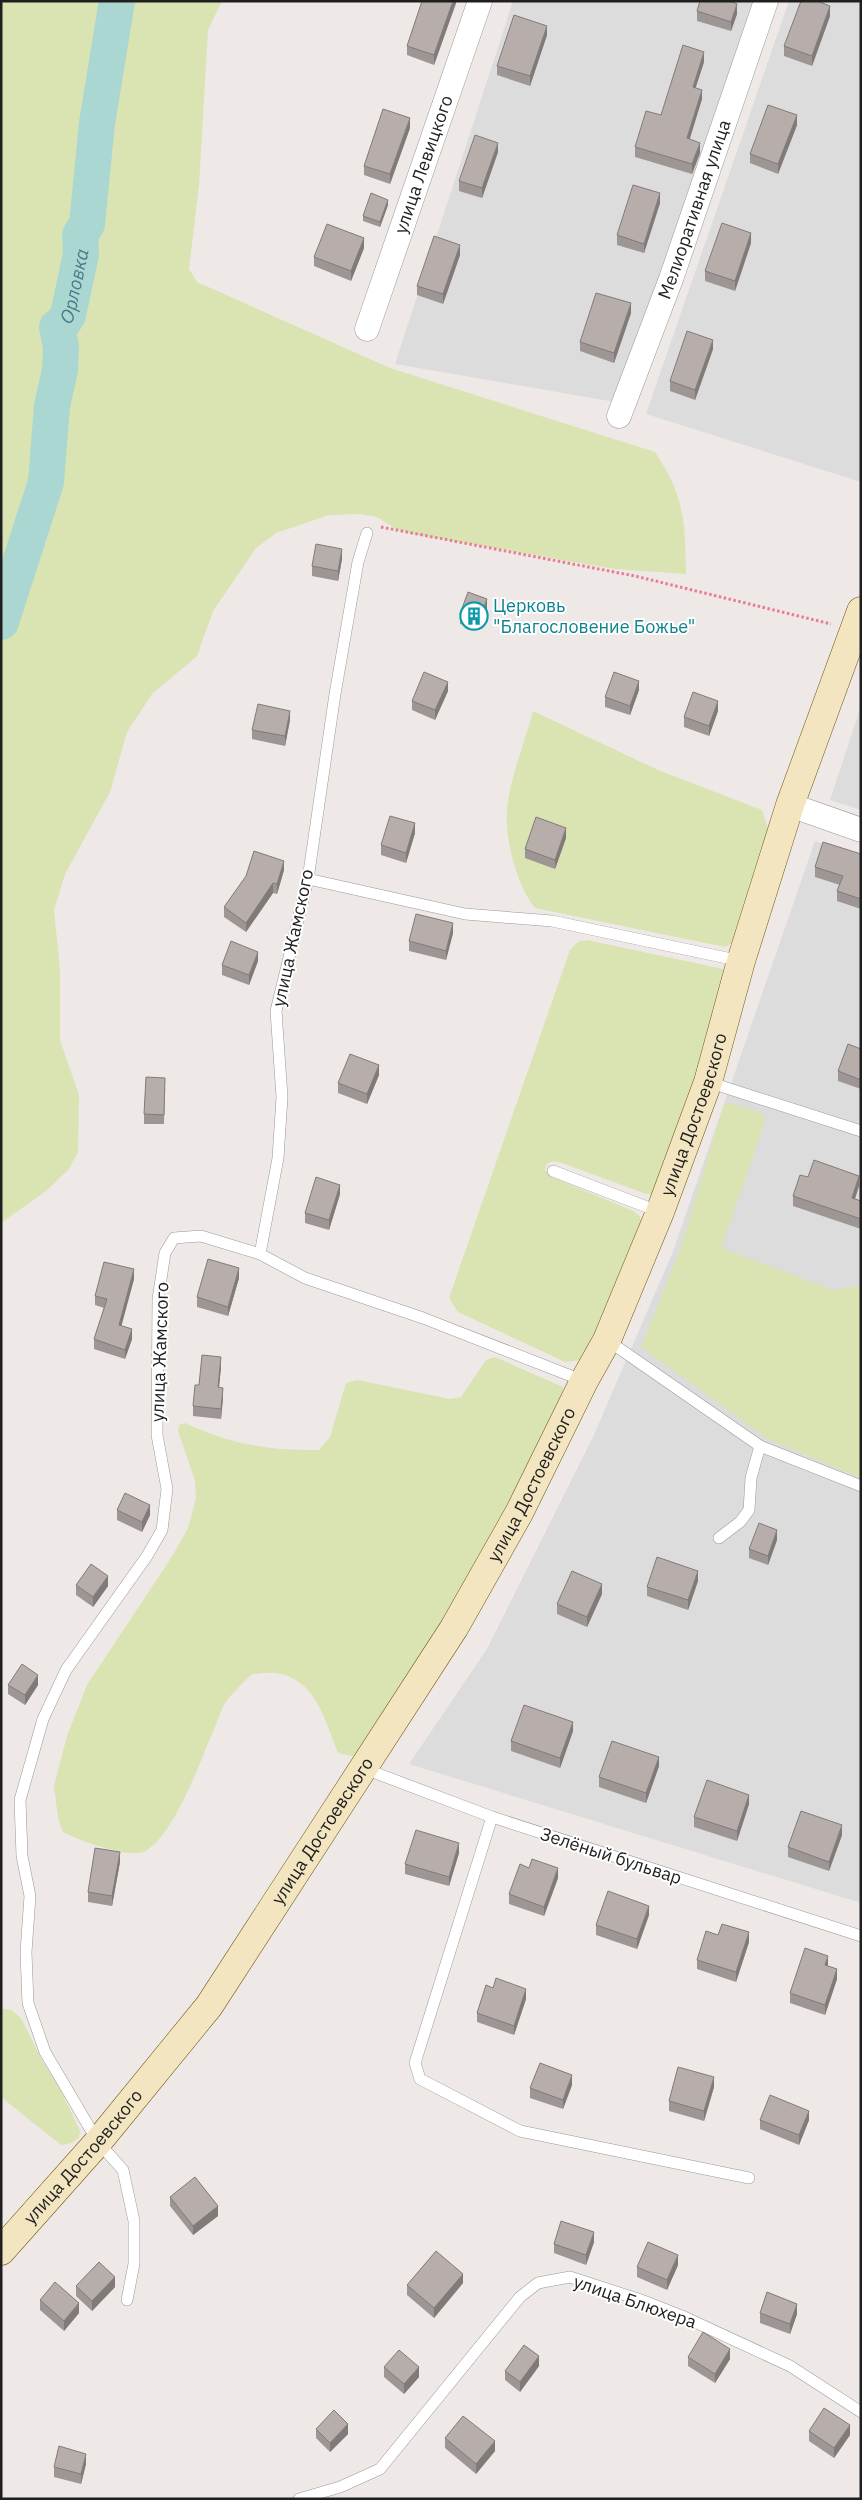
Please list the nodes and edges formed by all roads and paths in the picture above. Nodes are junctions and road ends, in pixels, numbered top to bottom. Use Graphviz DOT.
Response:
graph roads {
  1 [pos="480,1"];
  2 [pos="766,1"];
  3 [pos="367,329"];
  4 [pos="619,416"];
  5 [pos="367,533"];
  6 [pos="857,620"];
  7 [pos="790,805"];
  8 [pos="861,830"];
  9 [pos="308,878"];
  10 [pos="741,961"];
  11 [pos="708,1082"];
  12 [pos="861,1132"];
  13 [pos="553,1171"];
  14 [pos="660,1212"];
  15 [pos="260,1254"];
  16 [pos="607,1340"];
  17 [pos="584,1381"];
  18 [pos="760,1446"];
  19 [pos="861,1486"];
  20 [pos="719,1538"];
  21 [pos="365,1769"];
  22 [pos="492,1817"];
  23 [pos="861,1936"];
  24 [pos="98,2142"];
  25 [pos="749,2178"];
  26 [pos="1,2251"];
  27 [pos="127,2300"];
  28 [pos="861,2412"];
  29 [pos="300,2499"];
  1 -- 3 [label="street, улица Левицкого"];
  2 -- 4 [label="street, Мелиоративная улица"];
  5 -- 6 [label="path"];
  5 -- 9 [label="lane, улица Жамского"];
  6 -- 7 [label="main road, улица Достоевского"];
  7 -- 8 [label="street"];
  7 -- 10 [label="main road, улица Достоевского"];
  9 -- 10 [label="lane"];
  9 -- 15 [label="lane, улица Жамского"];
  10 -- 11 [label="main road, улица Достоевского"];
  11 -- 12 [label="lane"];
  11 -- 14 [label="main road, улица Достоевского"];
  13 -- 14 [label="lane"];
  14 -- 16 [label="main road, улица Достоевского"];
  15 -- 17 [label="lane"];
  15 -- 24 [label="lane, улица Жамского"];
  16 -- 17 [label="main road, улица Достоевского"];
  16 -- 18 [label="lane"];
  17 -- 21 [label="main road, улица Достоевского"];
  18 -- 19 [label="lane"];
  18 -- 20 [label="lane"];
  21 -- 22 [label="lane, Зелёный бульвар"];
  21 -- 24 [label="main road, улица Достоевского"];
  22 -- 23 [label="lane, Зелёный бульвар"];
  22 -- 25 [label="lane"];
  24 -- 26 [label="main road, улица Достоевского"];
  24 -- 27 [label="lane"];
  28 -- 29 [label="lane, улица Блюхера"];
}
